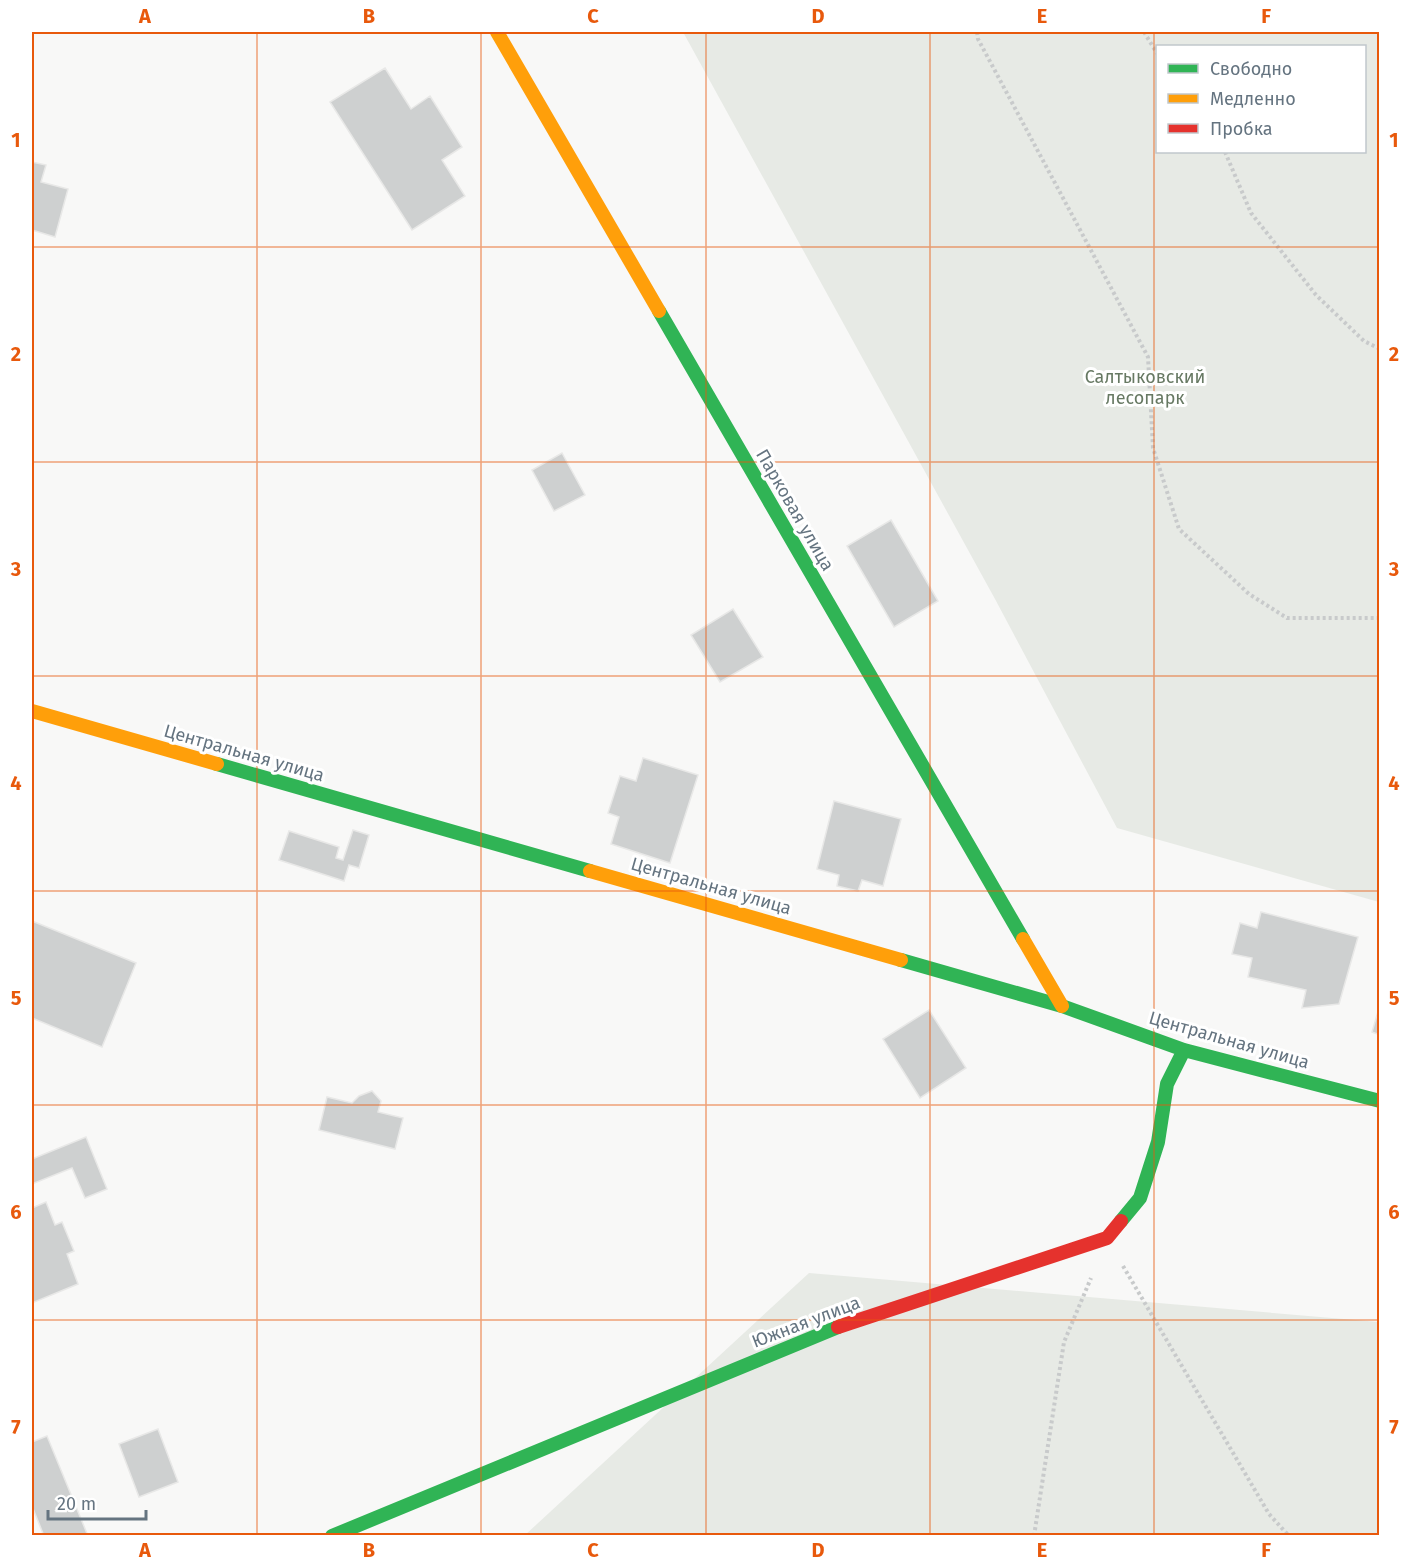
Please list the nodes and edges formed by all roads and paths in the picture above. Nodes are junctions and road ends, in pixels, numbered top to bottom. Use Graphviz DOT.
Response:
graph roads {
  1 [pos="496,32"];
  2 [pos="977,32"];
  3 [pos="1144,32"];
  4 [pos="1156,52"];
  5 [pos="1225,153"];
  6 [pos="1380,349"];
  7 [pos="1380,618"];
  8 [pos="32,711"];
  9 [pos="1062,1006"];
  10 [pos="1185,1050"];
  11 [pos="1380,1101"];
  12 [pos="1107,1238"];
  13 [pos="332,1536"];
  14 [pos="1034,1536"];
  15 [pos="1289,1536"];
  1 -- 9 [label="street, Парковая улица"];
  2 -- 7 [label="path"];
  3 -- 4 [label="path"];
  5 -- 6 [label="path"];
  8 -- 9 [label="street, Центральная улица"];
  9 -- 10 [label="street, Центральная улица"];
  10 -- 11 [label="street, Центральная улица"];
  10 -- 12 [label="street"];
  12 -- 13 [label="street, Южная улица"];
  12 -- 14 [label="path"];
  12 -- 15 [label="path"];
}
